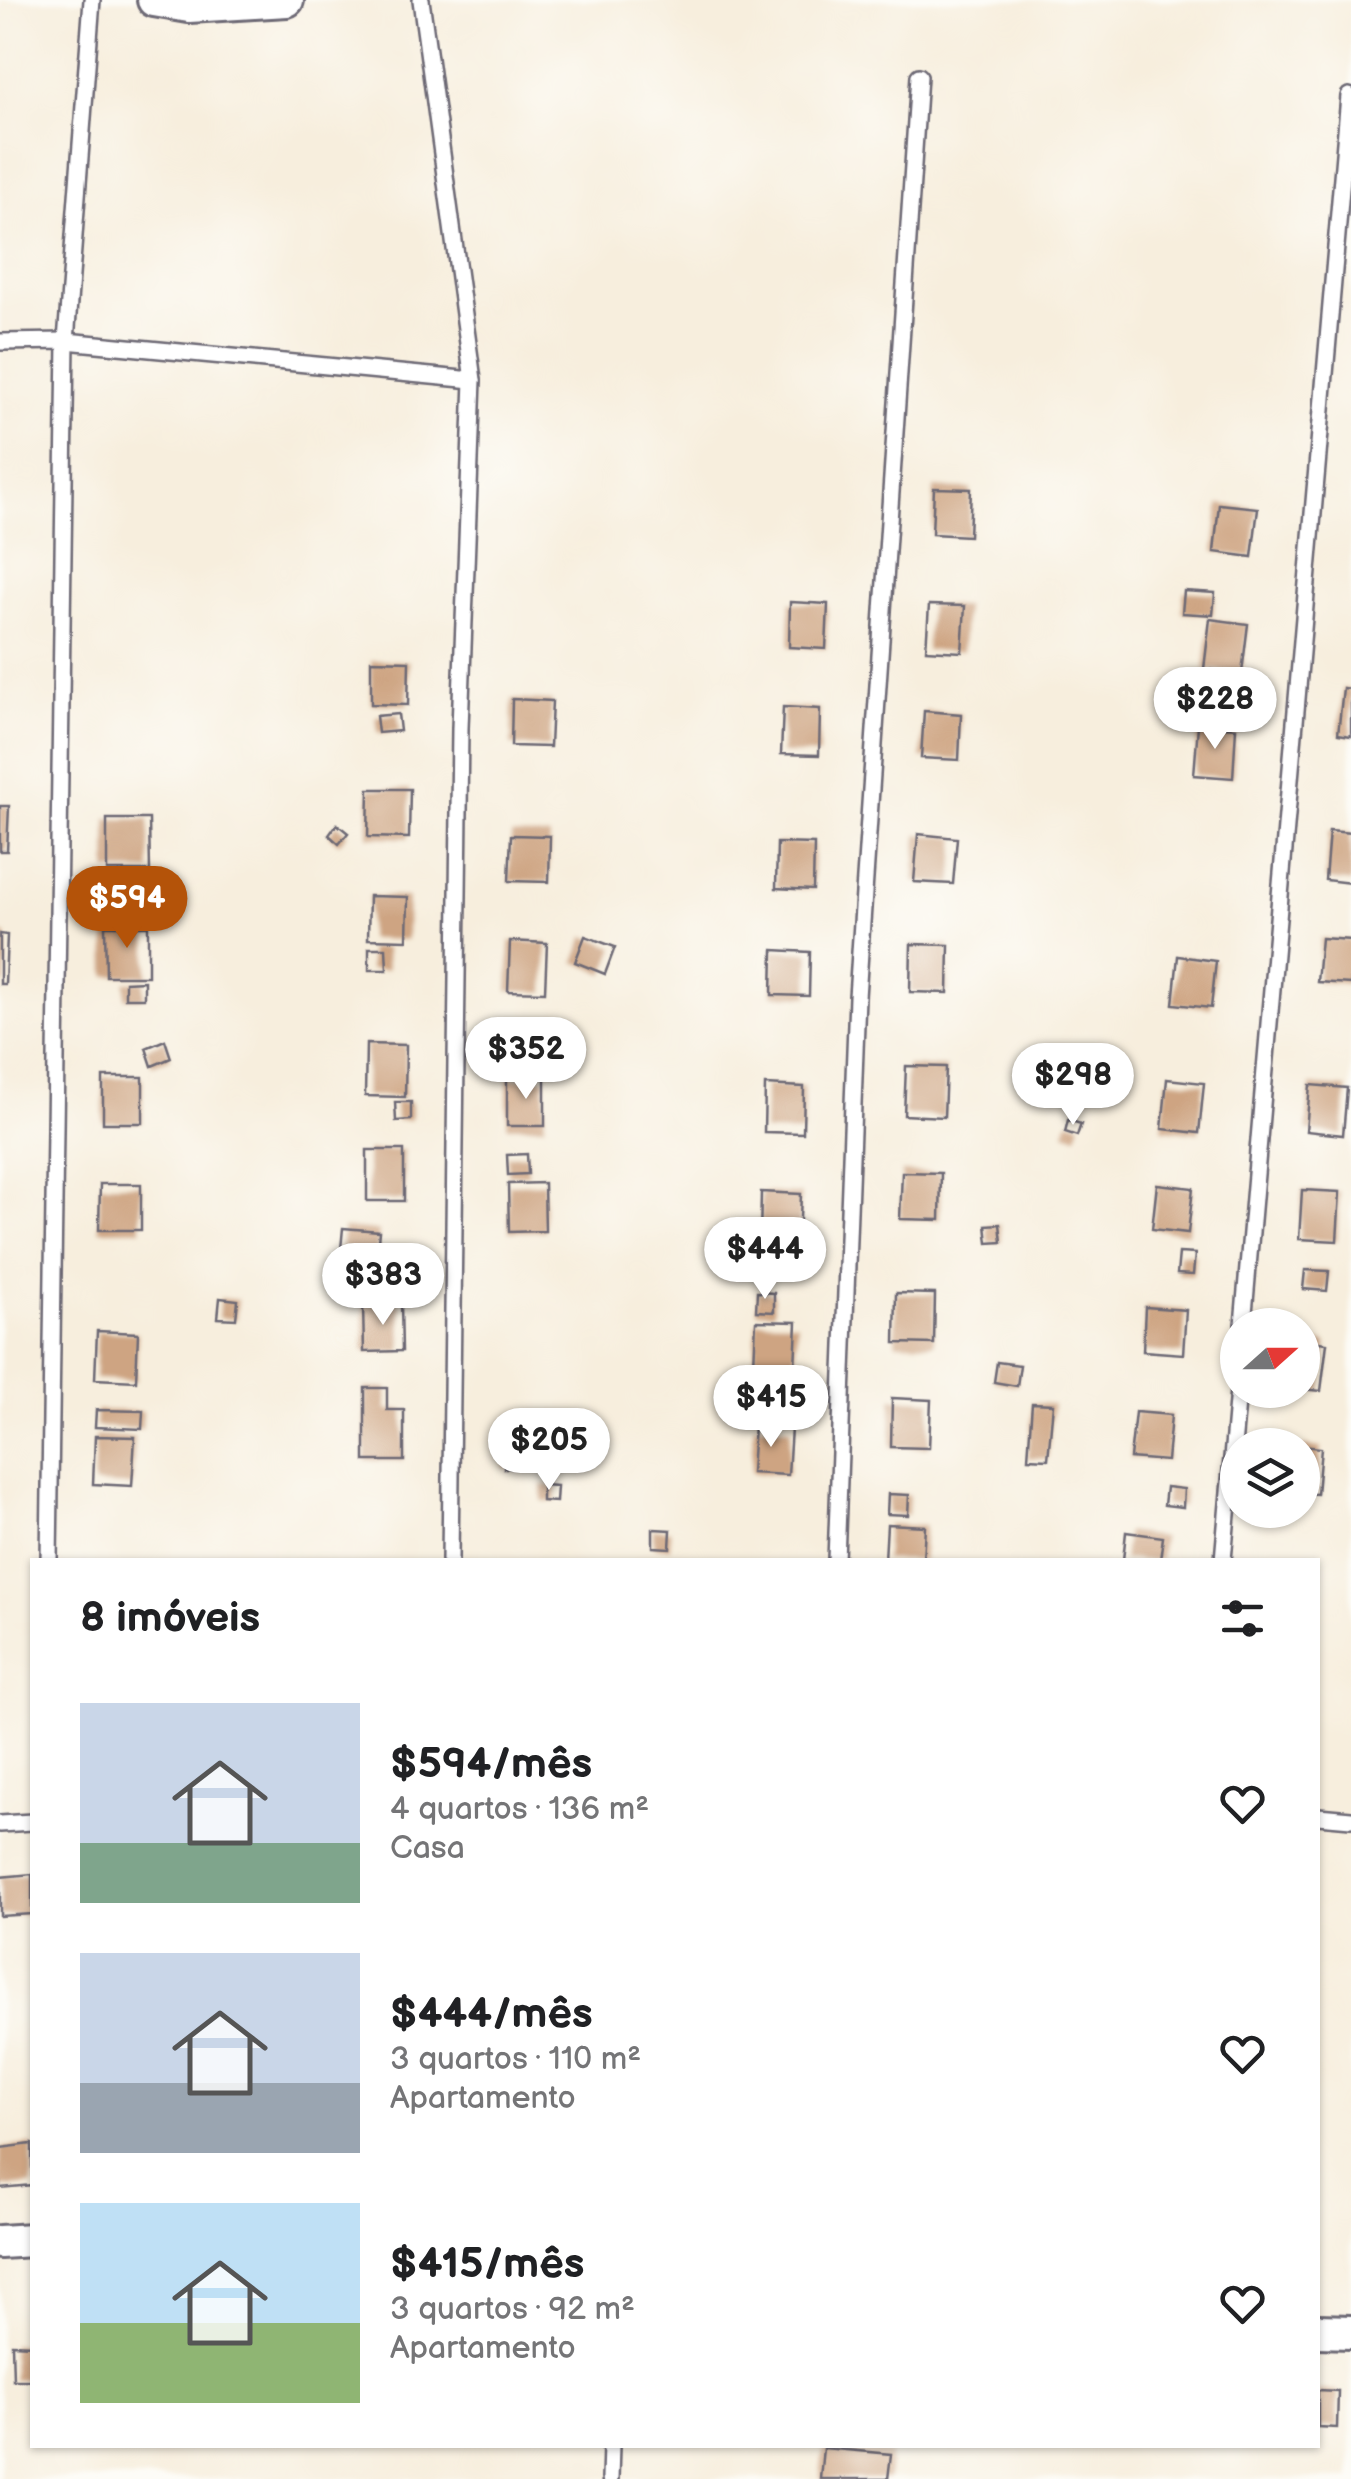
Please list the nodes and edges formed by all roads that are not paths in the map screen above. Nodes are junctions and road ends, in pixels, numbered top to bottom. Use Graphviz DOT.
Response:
graph roads {
  1 [pos="92,0"];
  2 [pos="154,0"];
  3 [pos="287,0"];
  4 [pos="422,0"];
  5 [pos="919,76"];
  6 [pos="1350,96"];
  7 [pos="66,341"];
  8 [pos="0,342"];
  9 [pos="473,380"];
  10 [pos="1244,1308"];
  11 [pos="1236,1408"];
  12 [pos="49,1558"];
  13 [pos="450,1558"];
  14 [pos="836,1558"];
  15 [pos="1223,1558"];
  16 [pos="1320,1816"];
  17 [pos="1351,1819"];
  18 [pos="30,1822"];
  19 [pos="0,1824"];
  20 [pos="30,2240"];
  21 [pos="0,2242"];
  22 [pos="1320,2331"];
  23 [pos="1351,2332"];
  24 [pos="612,2448"];
  25 [pos="610,2479"];
  1 -- 7 [label="lane"];
  2 -- 3 [label="street"];
  4 -- 9 [label="lane"];
  5 -- 14 [label="lane"];
  6 -- 10 [label="lane"];
  7 -- 8 [label="lane"];
  7 -- 9 [label="lane"];
  7 -- 12 [label="lane"];
  9 -- 13 [label="lane"];
  11 -- 15 [label="lane"];
  16 -- 17 [label="lane"];
  18 -- 19 [label="lane"];
  20 -- 21 [label="street"];
  22 -- 23 [label="street"];
  24 -- 25 [label="lane"];
}
